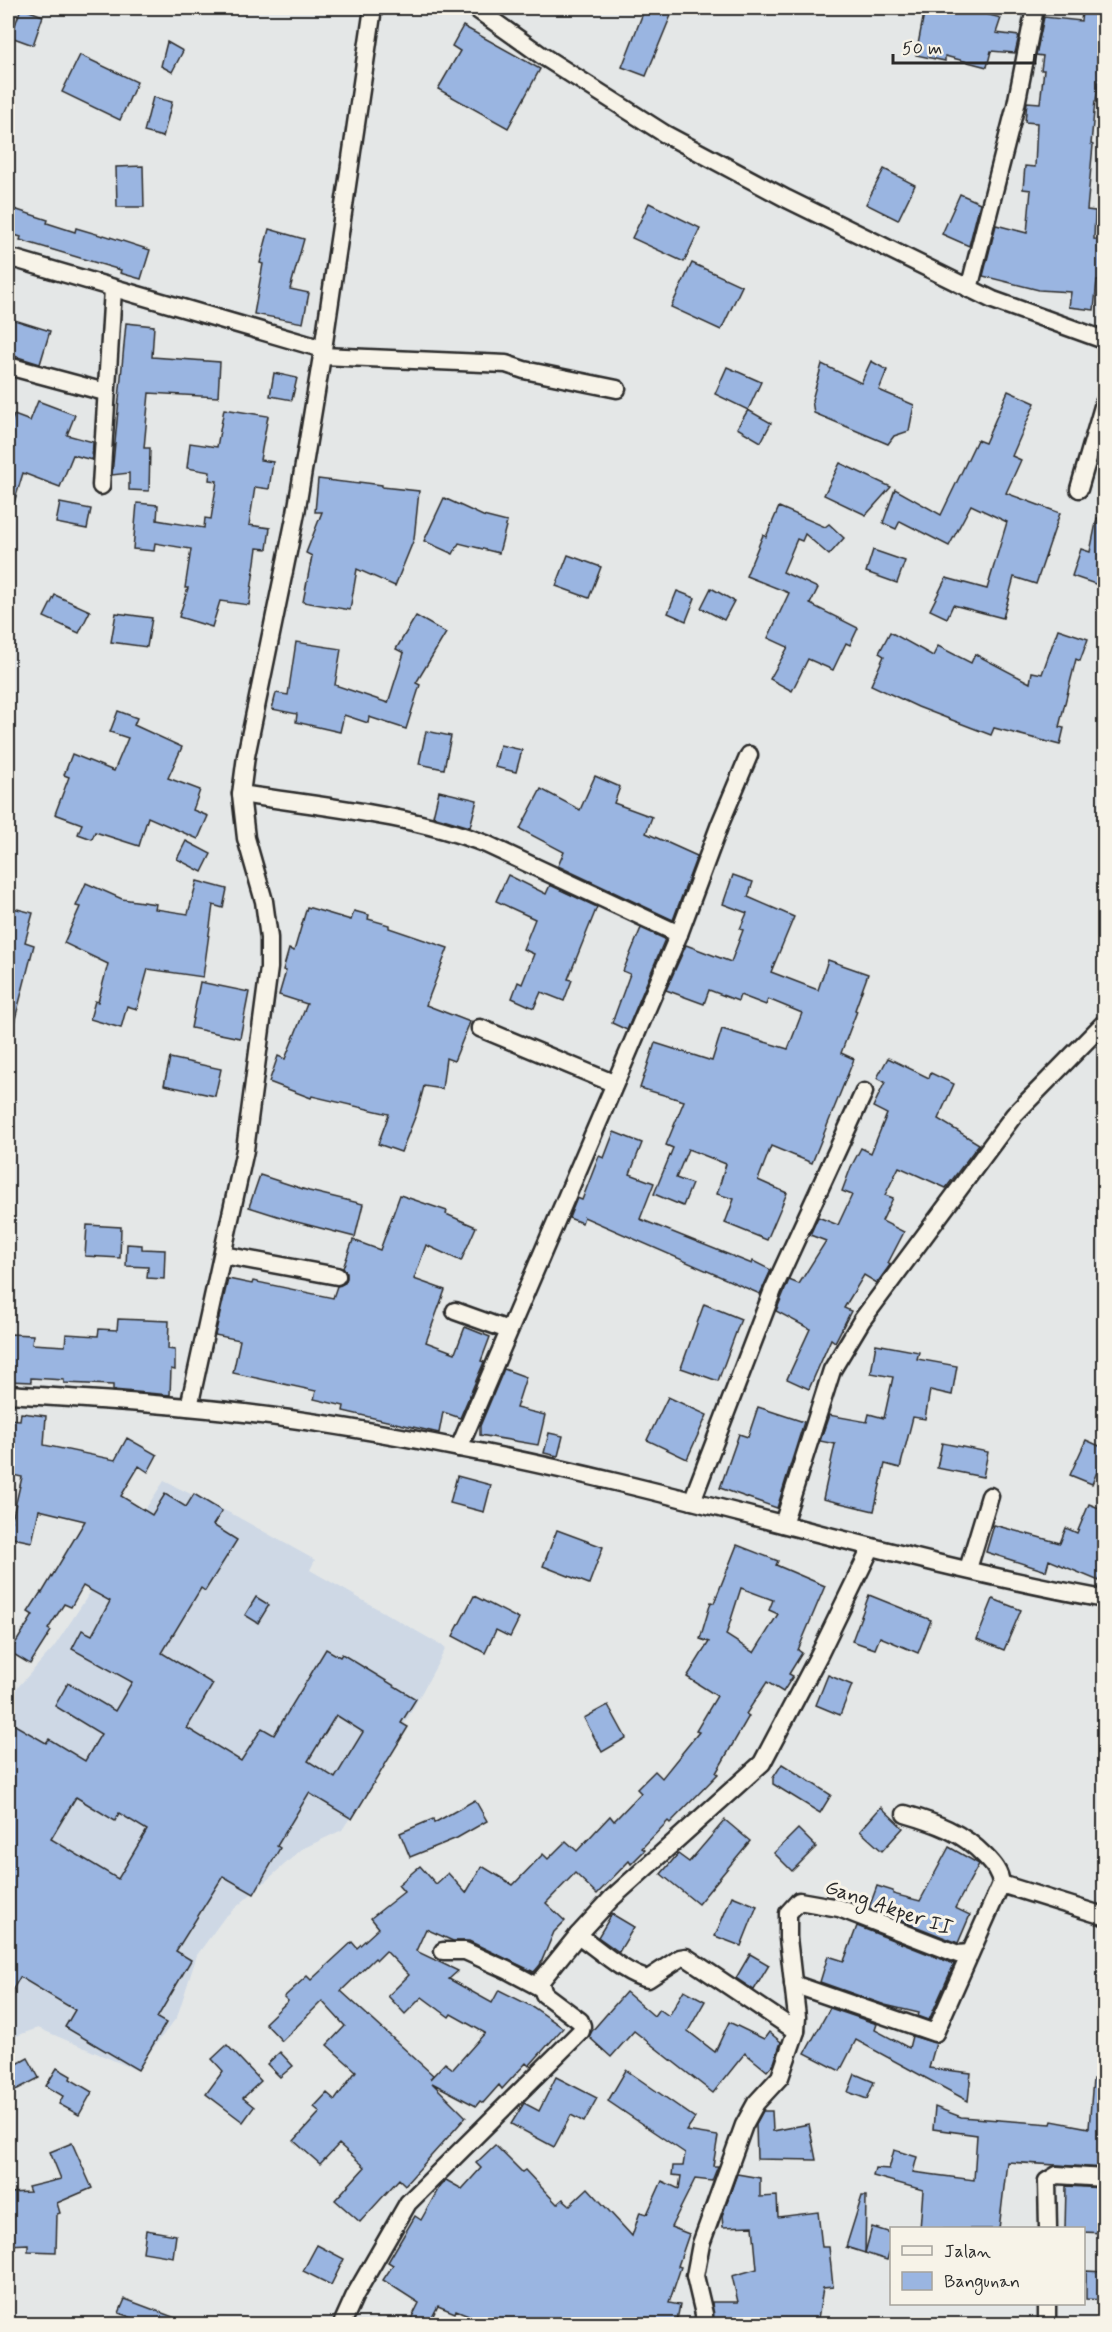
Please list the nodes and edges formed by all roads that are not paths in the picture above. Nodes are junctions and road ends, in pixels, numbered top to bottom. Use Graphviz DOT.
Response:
graph roads {
  1 [pos="373,8"];
  2 [pos="475,8"];
  3 [pos="1035,8"];
  4 [pos="8,257"];
  5 [pos="112,289"];
  6 [pos="969,289"];
  7 [pos="1104,340"];
  8 [pos="323,352"];
  9 [pos="8,366"];
  10 [pos="617,389"];
  11 [pos="105,392"];
  12 [pos="1104,403"];
  13 [pos="101,486"];
  14 [pos="1079,489"];
  15 [pos="749,755"];
  16 [pos="241,794"];
  17 [pos="679,934"];
  18 [pos="1104,1023"];
  19 [pos="480,1028"];
  20 [pos="614,1083"];
  21 [pos="864,1092"];
  22 [pos="223,1255"];
  23 [pos="337,1276"];
  24 [pos="455,1311"];
  25 [pos="508,1329"];
  26 [pos="8,1394"];
  27 [pos="189,1407"];
  28 [pos="459,1448"];
  29 [pos="990,1496"];
  30 [pos="692,1501"];
  31 [pos="783,1524"];
  32 [pos="871,1548"];
  33 [pos="968,1569"];
  34 [pos="1104,1599"];
  35 [pos="905,1814"];
  36 [pos="1000,1884"];
  37 [pos="1104,1916"];
  38 [pos="578,1935"];
  39 [pos="443,1951"];
  40 [pos="970,1953"];
  41 [pos="793,1984"];
  42 [pos="541,1988"];
  43 [pos="796,2031"];
  44 [pos="1104,2178"];
  45 [pos="1048,2227"];
  46 [pos="1047,2305"];
  47 [pos="342,2325"];
  48 [pos="704,2325"];
  49 [pos="1047,2325"];
  1 -- 8 [label="street"];
  2 -- 6 [label="street"];
  3 -- 6 [label="street"];
  4 -- 5 [label="street"];
  5 -- 8 [label="street"];
  5 -- 11 [label="street"];
  6 -- 7 [label="street"];
  8 -- 10 [label="street"];
  8 -- 16 [label="street"];
  9 -- 11 [label="street"];
  11 -- 13 [label="street"];
  12 -- 14 [label="street"];
  15 -- 17 [label="street"];
  16 -- 17 [label="street"];
  16 -- 22 [label="street"];
  17 -- 20 [label="street"];
  18 -- 31 [label="street"];
  19 -- 20 [label="street"];
  20 -- 25 [label="street"];
  21 -- 30 [label="street"];
  22 -- 23 [label="street"];
  22 -- 27 [label="street"];
  24 -- 25 [label="street"];
  25 -- 28 [label="street"];
  26 -- 27 [label="street"];
  27 -- 28 [label="street"];
  28 -- 30 [label="street"];
  29 -- 33 [label="street"];
  30 -- 31 [label="street"];
  31 -- 32 [label="street"];
  32 -- 33 [label="street"];
  32 -- 38 [label="street"];
  33 -- 34 [label="street"];
  35 -- 36 [label="street"];
  36 -- 37 [label="street"];
  36 -- 40 [label="street, Gang Akper II"];
  38 -- 42 [label="street"];
  38 -- 43 [label="street"];
  39 -- 42 [label="street"];
  40 -- 41 [label="street, Gang Akper II"];
  40 -- 41 [label="street, Gang Akper II"];
  41 -- 43 [label="street"];
  42 -- 47 [label="street"];
  43 -- 48 [label="street"];
  44 -- 45 [label="street"];
  46 -- 49 [label="street"];
}
